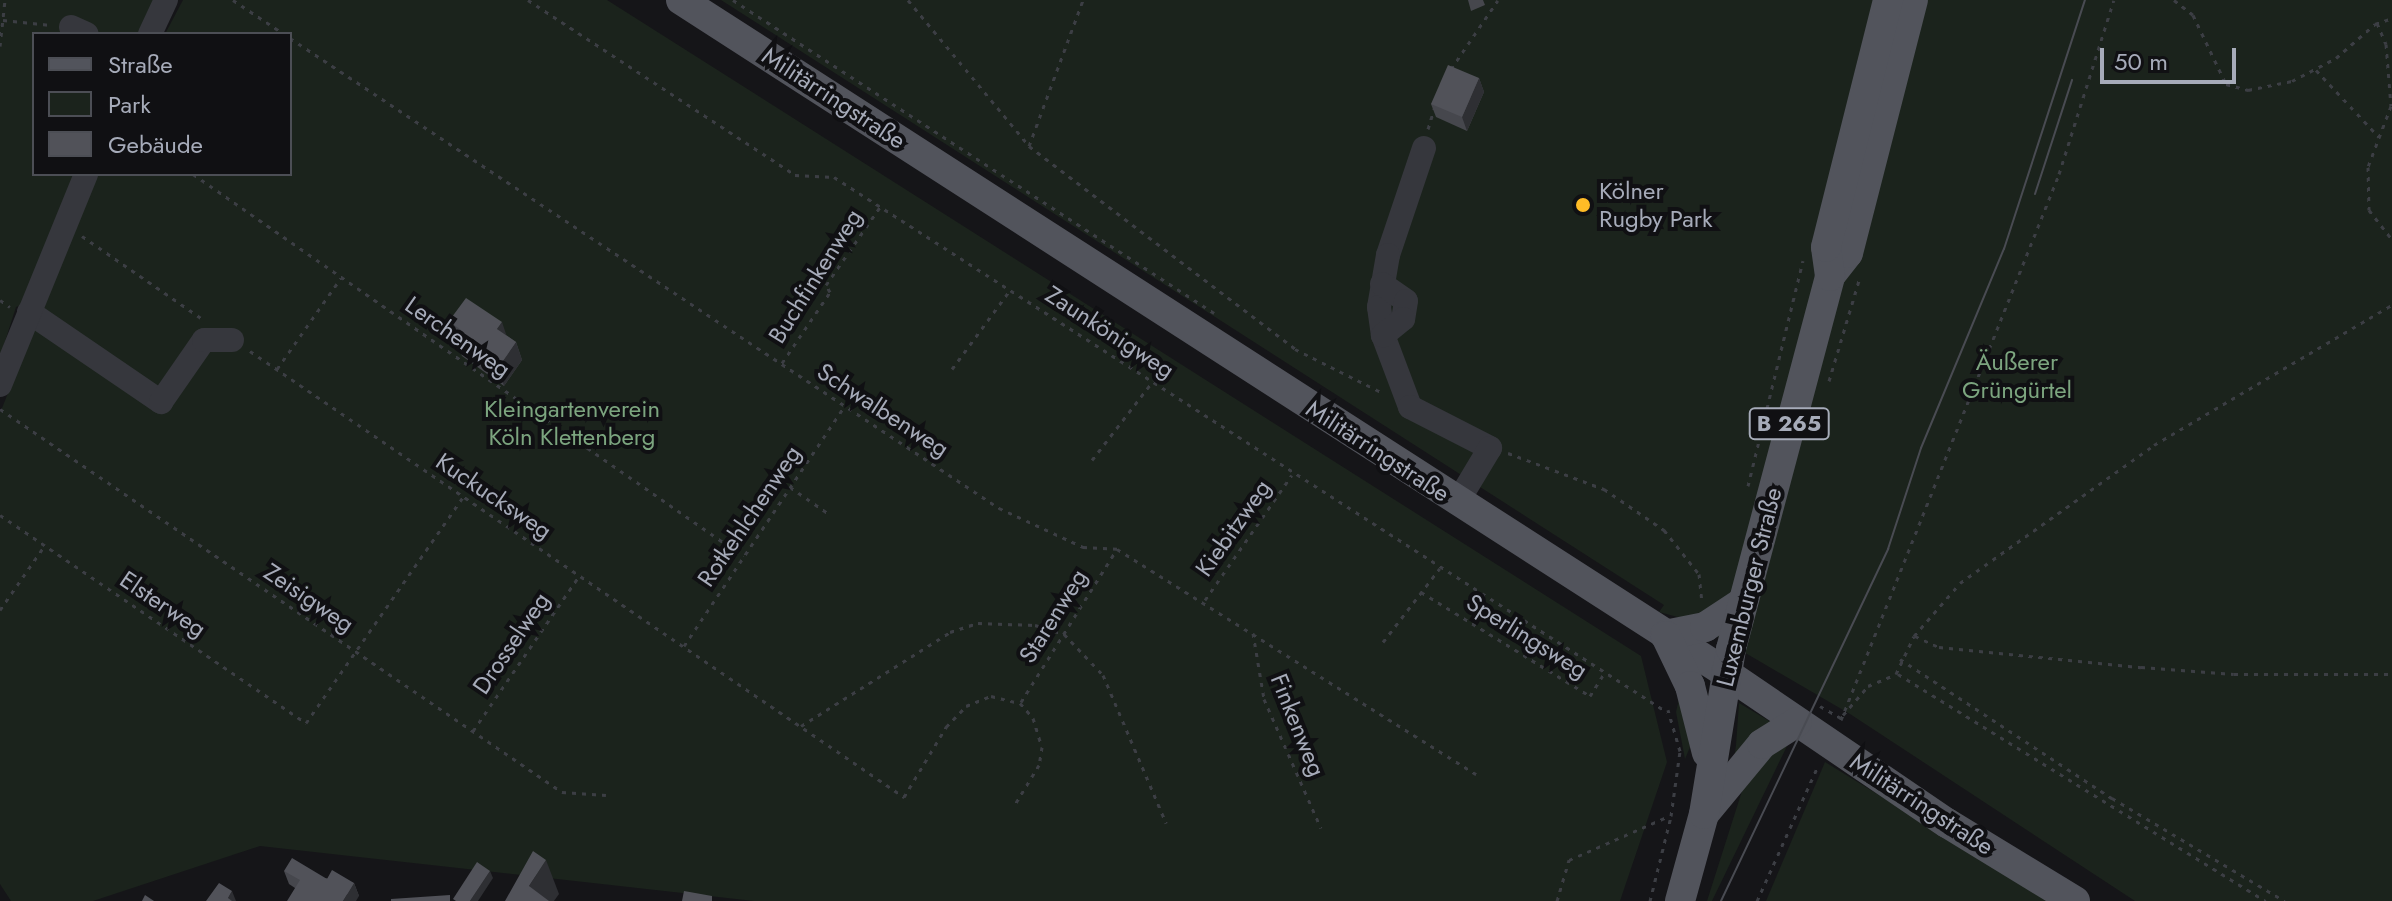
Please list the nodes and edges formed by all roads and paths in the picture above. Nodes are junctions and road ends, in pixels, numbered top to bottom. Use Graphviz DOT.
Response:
graph roads {
  1 [pos="5,0"];
  2 [pos="166,0"];
  3 [pos="233,0"];
  4 [pos="528,0"];
  5 [pos="681,0"];
  6 [pos="908,0"];
  7 [pos="1083,0"];
  8 [pos="1498,0"];
  9 [pos="1888,0"];
  10 [pos="1913,0"];
  11 [pos="2114,0"];
  12 [pos="2174,0"];
  13 [pos="2392,18"];
  14 [pos="3,20"];
  15 [pos="2377,23"];
  16 [pos="79,30"];
  17 [pos="151,32"];
  18 [pos="281,32"];
  19 [pos="292,39"];
  20 [pos="0,46"];
  21 [pos="2315,69"];
  22 [pos="1446,79"];
  23 [pos="1441,92"];
  24 [pos="2379,137"];
  25 [pos="1029,146"];
  26 [pos="1424,148"];
  27 [pos="85,176"];
  28 [pos="196,176"];
  29 [pos="880,207"];
  30 [pos="65,225"];
  31 [pos="2392,239"];
  32 [pos="1862,269"];
  33 [pos="1830,276"];
  34 [pos="341,278"];
  35 [pos="1010,290"];
  36 [pos="0,300"];
  37 [pos="2392,305"];
  38 [pos="22,311"];
  39 [pos="232,340"];
  40 [pos="781,364"];
  41 [pos="277,369"];
  42 [pos="952,369"];
  43 [pos="1153,381"];
  44 [pos="0,385"];
  45 [pos="1827,386"];
  46 [pos="844,407"];
  47 [pos="1410,407"];
  48 [pos="0,409"];
  49 [pos="1490,448"];
  50 [pos="1092,460"];
  51 [pos="1292,475"];
  52 [pos="790,487"];
  53 [pos="463,497"];
  54 [pos="1457,503"];
  55 [pos="829,514"];
  56 [pos="0,515"];
  57 [pos="45,545"];
  58 [pos="1117,549"];
  59 [pos="743,556"];
  60 [pos="1440,568"];
  61 [pos="579,576"];
  62 [pos="1421,592"];
  63 [pos="1204,601"];
  64 [pos="1743,602"];
  65 [pos="0,610"];
  66 [pos="1702,612"];
  67 [pos="1252,633"];
  68 [pos="1064,634"];
  69 [pos="1665,635"];
  70 [pos="1914,636"];
  71 [pos="1383,642"];
  72 [pos="684,647"];
  73 [pos="356,651"];
  74 [pos="1900,659"];
  75 [pos="1605,672"];
  76 [pos="1726,673"];
  77 [pos="1896,674"];
  78 [pos="2392,674"];
  79 [pos="1673,697"];
  80 [pos="1020,703"];
  81 [pos="1667,712"];
  82 [pos="1797,722"];
  83 [pos="801,726"];
  84 [pos="473,731"];
  85 [pos="1830,743"];
  86 [pos="1711,771"];
  87 [pos="1476,774"];
  88 [pos="606,795"];
  89 [pos="1014,806"];
  90 [pos="1704,814"];
  91 [pos="1671,816"];
  92 [pos="1166,823"];
  93 [pos="1321,828"];
  94 [pos="1557,901"];
  95 [pos="1650,901"];
  96 [pos="1680,901"];
  97 [pos="1757,901"];
  98 [pos="2075,901"];
  99 [pos="2265,901"];
  100 [pos="2285,901"];
  1 -- 14 [label="path"];
  2 -- 17 [label="street"];
  3 -- 18 [label="path"];
  4 -- 29 [label="path, Zaunkönigweg"];
  5 -- 54 [label="main road, Militärringstraße"];
  6 -- 25 [label="path"];
  7 -- 25 [label="path"];
  8 -- 22 [label="path"];
  9 -- 33 [label="main road, Luxemburger Straße / B 265"];
  10 -- 33 [label="main road, Luxemburger Straße / B 265"];
  11 -- 77 [label="path"];
  12 -- 21 [label="path"];
  13 -- 15 [label="path"];
  14 -- 16 [label="path"];
  14 -- 20 [label="path"];
  15 -- 21 [label="path"];
  15 -- 24 [label="path"];
  19 -- 40 [label="path, Schwalbenweg"];
  21 -- 24 [label="path"];
  23 -- 26 [label="path"];
  24 -- 31 [label="path"];
  25 -- 47 [label="path"];
  26 -- 47 [label="street"];
  27 -- 30 [label="street"];
  28 -- 34 [label="path, Lerchenweg"];
  29 -- 35 [label="path, Zaunkönigweg"];
  29 -- 40 [label="path, Buchfinkenweg"];
  30 -- 38 [label="street"];
  30 -- 39 [label="path, Kuckucksweg"];
  32 -- 45 [label="path"];
  33 -- 64 [label="main road, Luxemburger Straße / B 265"];
  34 -- 41 [label="path"];
  34 -- 59 [label="path, Lerchenweg"];
  35 -- 42 [label="path"];
  35 -- 43 [label="path, Zaunkönigweg"];
  36 -- 38 [label="path"];
  37 -- 70 [label="path"];
  38 -- 39 [label="street"];
  38 -- 44 [label="street"];
  39 -- 41 [label="path, Kuckucksweg"];
  40 -- 46 [label="path, Schwalbenweg"];
  41 -- 53 [label="path, Kuckucksweg"];
  43 -- 50 [label="path"];
  43 -- 51 [label="path, Zaunkönigweg"];
  46 -- 52 [label="path, Rotkehlchenweg"];
  46 -- 58 [label="path, Schwalbenweg"];
  47 -- 49 [label="street"];
  48 -- 73 [label="path, Zeisigweg"];
  49 -- 54 [label="street"];
  49 -- 66 [label="path"];
  51 -- 60 [label="path, Zaunkönigweg"];
  51 -- 63 [label="path, Kiebitzweg"];
  52 -- 55 [label="path"];
  52 -- 59 [label="path, Rotkehlchenweg"];
  53 -- 61 [label="path, Kuckucksweg"];
  53 -- 73 [label="path"];
  54 -- 69 [label="main road, Militärringstraße"];
  56 -- 57 [label="path, Elsterweg"];
  57 -- 65 [label="path"];
  57 -- 73 [label="path, Elsterweg"];
  58 -- 63 [label="path, Schwalbenweg"];
  58 -- 68 [label="path, Starenweg"];
  59 -- 72 [label="path, Rotkehlchenweg"];
  60 -- 62 [label="path"];
  60 -- 75 [label="path, Zaunkönigweg"];
  61 -- 72 [label="path, Kuckucksweg"];
  61 -- 84 [label="path, Drosselweg"];
  62 -- 71 [label="path"];
  62 -- 75 [label="path, Sperlingsweg"];
  63 -- 67 [label="path, Schwalbenweg"];
  64 -- 69 [label="main road"];
  64 -- 76 [label="main road, Luxemburger Straße / B 265"];
  67 -- 87 [label="path, Schwalbenweg"];
  67 -- 93 [label="path, Finkenweg"];
  68 -- 80 [label="path, Starenweg"];
  68 -- 83 [label="path"];
  68 -- 92 [label="path"];
  69 -- 76 [label="main road, Militärringstraße"];
  69 -- 86 [label="main road"];
  70 -- 74 [label="path"];
  70 -- 78 [label="path"];
  72 -- 83 [label="path, Kuckucksweg"];
  73 -- 84 [label="path, Zeisigweg"];
  74 -- 77 [label="path"];
  74 -- 100 [label="path"];
  75 -- 81 [label="path, Zaunkönigweg"];
  76 -- 82 [label="main road, Militärringstraße"];
  76 -- 86 [label="main road, Luxemburger Straße / B 265"];
  77 -- 99 [label="path"];
  79 -- 81 [label="path"];
  80 -- 83 [label="path, Kuckucksweg"];
  80 -- 89 [label="path"];
  81 -- 91 [label="path"];
  82 -- 85 [label="main road, Militärringstraße"];
  82 -- 90 [label="main road"];
  84 -- 88 [label="path, Zeisigweg"];
  85 -- 97 [label="path"];
  85 -- 98 [label="main road, Militärringstraße"];
  86 -- 90 [label="main road, Luxemburger Straße / B 265"];
  90 -- 96 [label="main road, Luxemburger Straße / B 265"];
  91 -- 94 [label="path"];
  91 -- 95 [label="path"];
}
